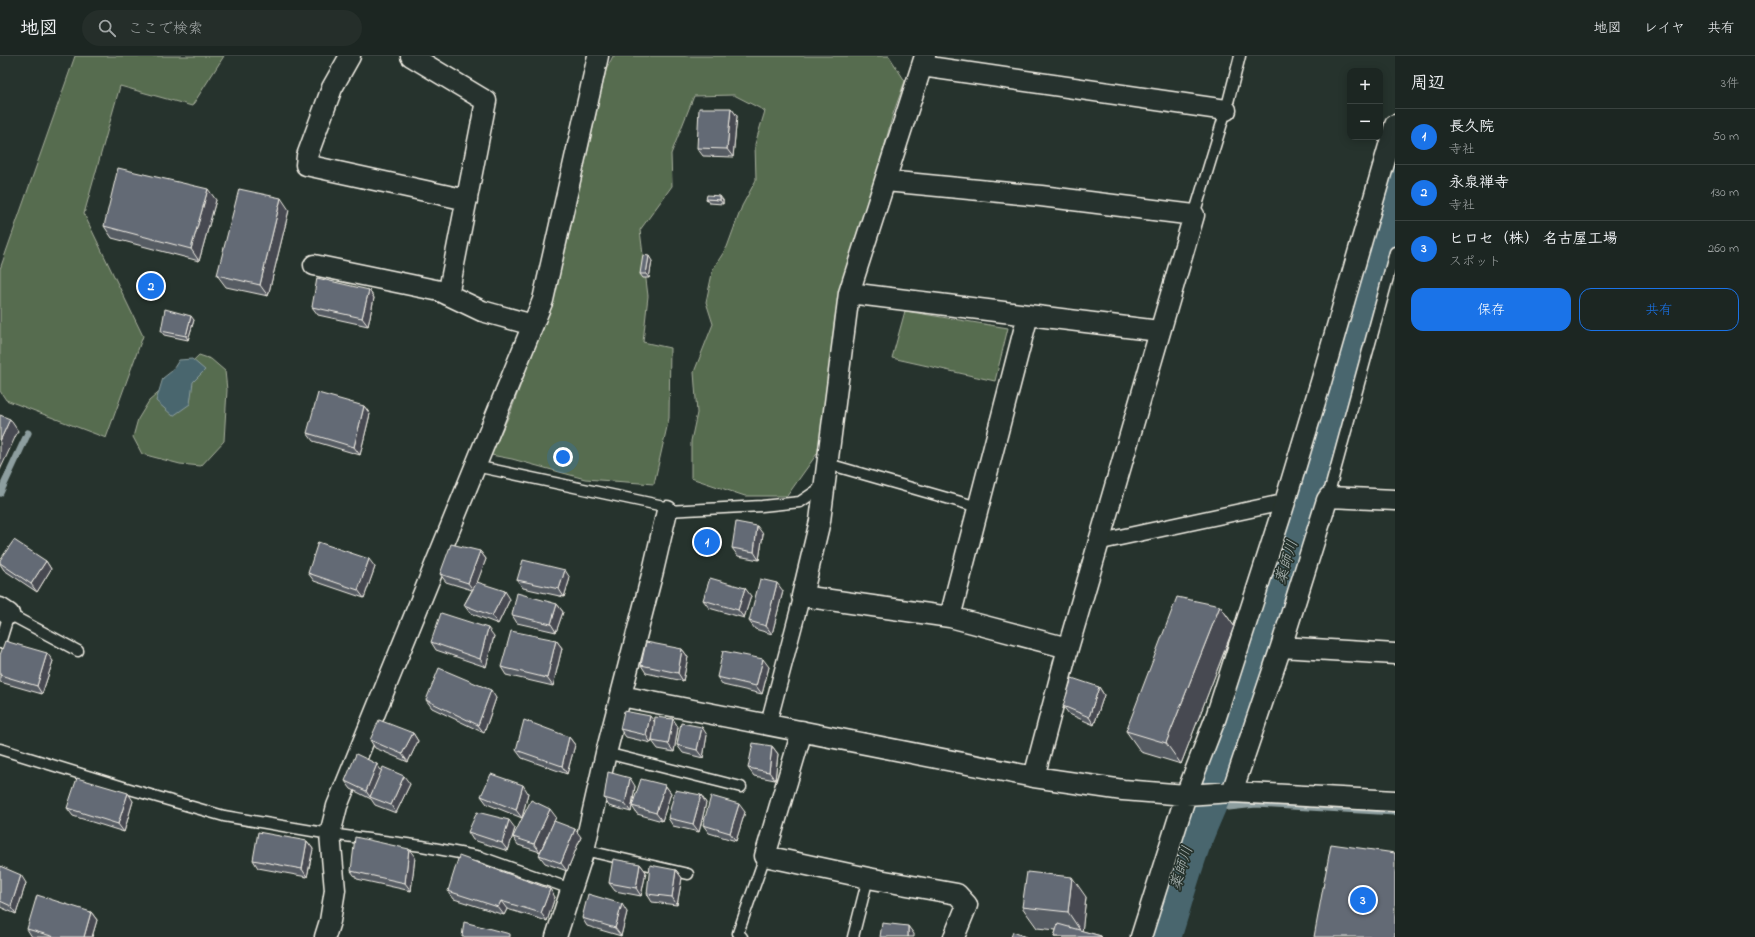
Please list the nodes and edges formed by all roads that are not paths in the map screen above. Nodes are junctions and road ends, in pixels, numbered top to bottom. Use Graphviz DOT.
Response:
graph roads {
  1 [pos="350,56"];
  2 [pos="411,56"];
  3 [pos="598,56"];
  4 [pos="1240,56"];
  5 [pos="924,61"];
  6 [pos="1226,110"];
  7 [pos="1394,131"];
  8 [pos="886,181"];
  9 [pos="466,200"];
  10 [pos="1194,215"];
  11 [pos="1395,252"];
  12 [pos="314,265"];
  13 [pos="849,293"];
  14 [pos="448,295"];
  15 [pos="1028,315"];
  16 [pos="533,325"];
  17 [pos="1159,331"];
  18 [pos="828,464"];
  19 [pos="475,466"];
  20 [pos="825,485"];
  21 [pos="1328,498"];
  22 [pos="1395,500"];
  23 [pos="1285,502"];
  24 [pos="978,507"];
  25 [pos="667,511"];
  26 [pos="1099,542"];
  27 [pos="802,596"];
  28 [pos="5,611"];
  29 [pos="950,617"];
  30 [pos="0,643"];
  31 [pos="1281,647"];
  32 [pos="1068,648"];
  33 [pos="78,651"];
  34 [pos="1395,654"];
  35 [pos="621,696"];
  36 [pos="768,725"];
  37 [pos="802,731"];
  38 [pos="0,749"];
  39 [pos="606,753"];
  40 [pos="1034,777"];
  41 [pos="740,787"];
  42 [pos="1232,792"];
  43 [pos="1186,795"];
  44 [pos="1395,801"];
  45 [pos="330,834"];
  46 [pos="584,850"];
  47 [pos="765,856"];
  48 [pos="688,874"];
  49 [pos="868,878"];
  50 [pos="571,889"];
  51 [pos="326,937"];
  52 [pos="556,937"];
  53 [pos="742,937"];
  54 [pos="853,937"];
  55 [pos="954,937"];
  56 [pos="1141,937"];
  1 -- 9 [label="street"];
  2 -- 9 [label="street"];
  3 -- 16 [label="street"];
  4 -- 6 [label="lane"];
  5 -- 6 [label="street"];
  5 -- 8 [label="street"];
  6 -- 10 [label="lane"];
  7 -- 23 [label="street"];
  8 -- 10 [label="street"];
  8 -- 13 [label="street"];
  9 -- 14 [label="street"];
  10 -- 17 [label="street"];
  11 -- 21 [label="lane"];
  12 -- 14 [label="street"];
  13 -- 15 [label="street"];
  13 -- 18 [label="street"];
  14 -- 16 [label="street"];
  15 -- 17 [label="street"];
  15 -- 24 [label="street"];
  16 -- 19 [label="street"];
  17 -- 26 [label="street"];
  18 -- 20 [label="street"];
  18 -- 24 [label="lane"];
  19 -- 25 [label="lane"];
  19 -- 45 [label="street"];
  20 -- 25 [label="lane"];
  20 -- 27 [label="street"];
  21 -- 22 [label="street"];
  21 -- 31 [label="street"];
  23 -- 26 [label="street"];
  23 -- 43 [label="street"];
  24 -- 29 [label="street"];
  25 -- 35 [label="street"];
  26 -- 32 [label="street"];
  27 -- 29 [label="street"];
  27 -- 36 [label="street"];
  28 -- 30 [label="lane"];
  28 -- 33 [label="lane"];
  29 -- 32 [label="street"];
  31 -- 34 [label="street"];
  31 -- 42 [label="street"];
  32 -- 40 [label="street"];
  35 -- 36 [label="street"];
  35 -- 39 [label="street"];
  36 -- 37 [label="street"];
  37 -- 40 [label="street"];
  37 -- 47 [label="street"];
  38 -- 45 [label="lane"];
  39 -- 41 [label="lane"];
  39 -- 46 [label="street"];
  40 -- 43 [label="street"];
  42 -- 43 [label="street"];
  42 -- 44 [label="street"];
  43 -- 56 [label="street"];
  45 -- 50 [label="lane"];
  45 -- 51 [label="street"];
  46 -- 48 [label="lane"];
  46 -- 50 [label="street"];
  47 -- 49 [label="street"];
  47 -- 53 [label="lane"];
  49 -- 54 [label="lane"];
  49 -- 55 [label="street"];
  50 -- 52 [label="street"];
}
